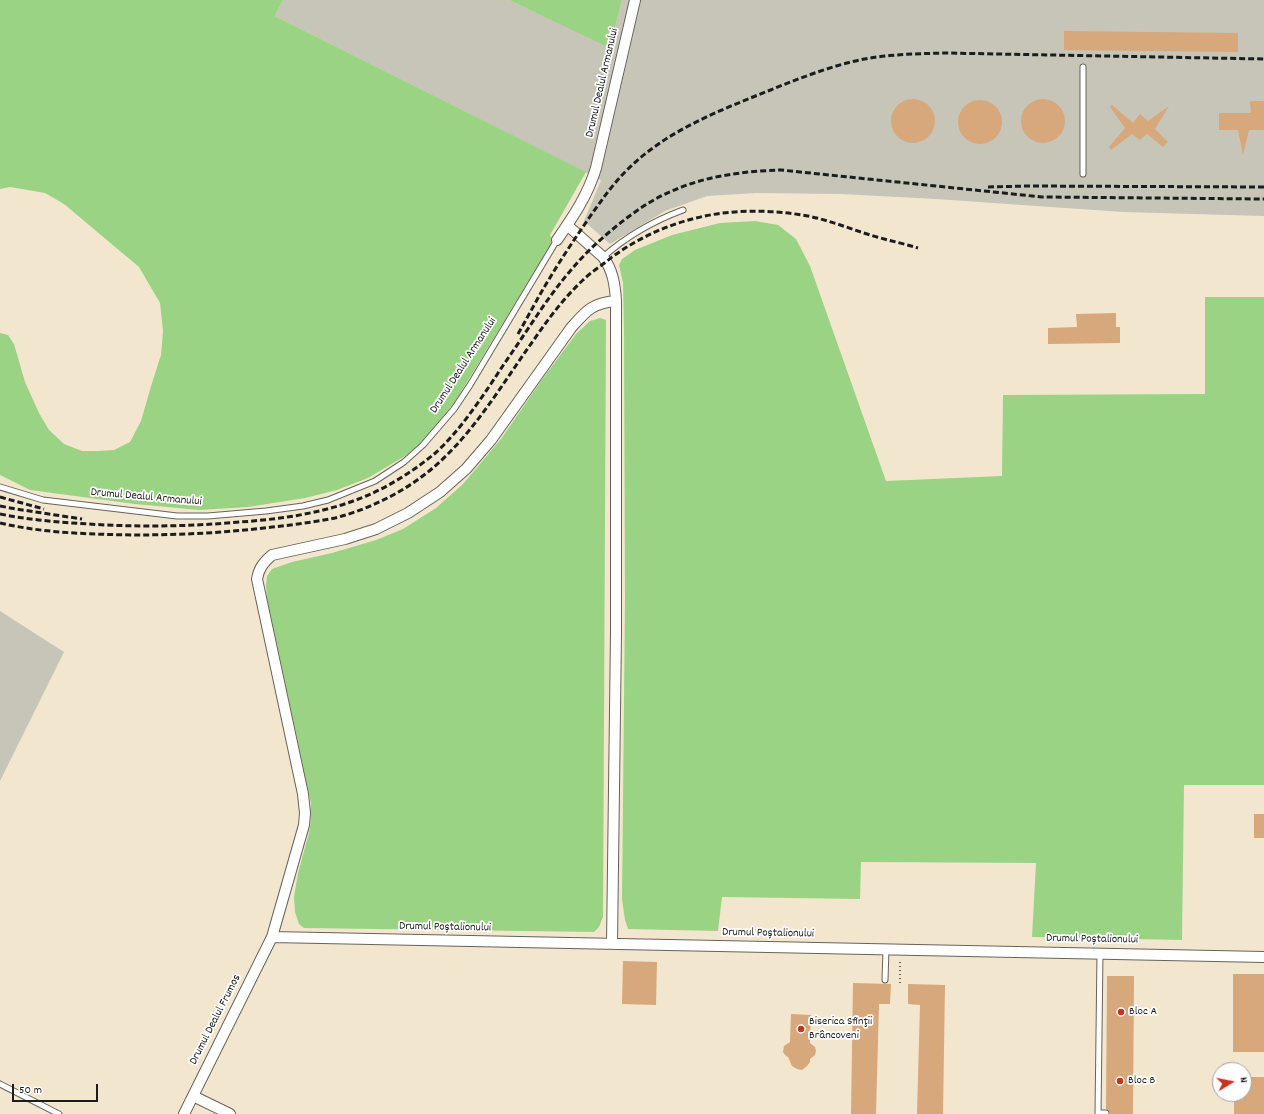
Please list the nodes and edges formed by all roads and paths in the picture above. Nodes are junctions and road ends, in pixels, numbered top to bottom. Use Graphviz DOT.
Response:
graph roads {
  1 [pos="635,0"];
  2 [pos="1083,68"];
  3 [pos="1083,174"];
  4 [pos="683,210"];
  5 [pos="567,225"];
  6 [pos="558,240"];
  7 [pos="603,257"];
  8 [pos="616,300"];
  9 [pos="0,487"];
  10 [pos="272,937"];
  11 [pos="612,944"];
  12 [pos="886,949"];
  13 [pos="901,949"];
  14 [pos="1100,953"];
  15 [pos="1264,957"];
  16 [pos="885,980"];
  17 [pos="900,983"];
  18 [pos="0,1084"];
  19 [pos="193,1096"];
  20 [pos="59,1114"];
  21 [pos="184,1114"];
  22 [pos="230,1114"];
  23 [pos="1098,1114"];
  24 [pos="1106,1114"];
  1 -- 5 [label="street, Drumul Dealul Armanului"];
  2 -- 3 [label="lane"];
  4 -- 7 [label="lane"];
  5 -- 6 [label="street, Drumul Dealul Armanului"];
  5 -- 7 [label="street"];
  6 -- 9 [label="lane, Drumul Dealul Armanului"];
  7 -- 8 [label="street"];
  8 -- 10 [label="street, Drumul Dealul Frumos"];
  8 -- 11 [label="street"];
  10 -- 11 [label="street, Drumul Poștalionului"];
  10 -- 19 [label="street, Drumul Dealul Frumos"];
  11 -- 12 [label="street, Drumul Poștalionului"];
  12 -- 13 [label="street, Drumul Poștalionului"];
  12 -- 16 [label="lane"];
  13 -- 14 [label="street, Drumul Poștalionului"];
  13 -- 17 [label="path"];
  14 -- 15 [label="street, Drumul Poștalionului"];
  14 -- 23 [label="lane"];
  18 -- 20 [label="lane"];
  19 -- 21 [label="street, Drumul Dealul Frumos"];
  19 -- 22 [label="street"];
  23 -- 24 [label="lane"];
}
